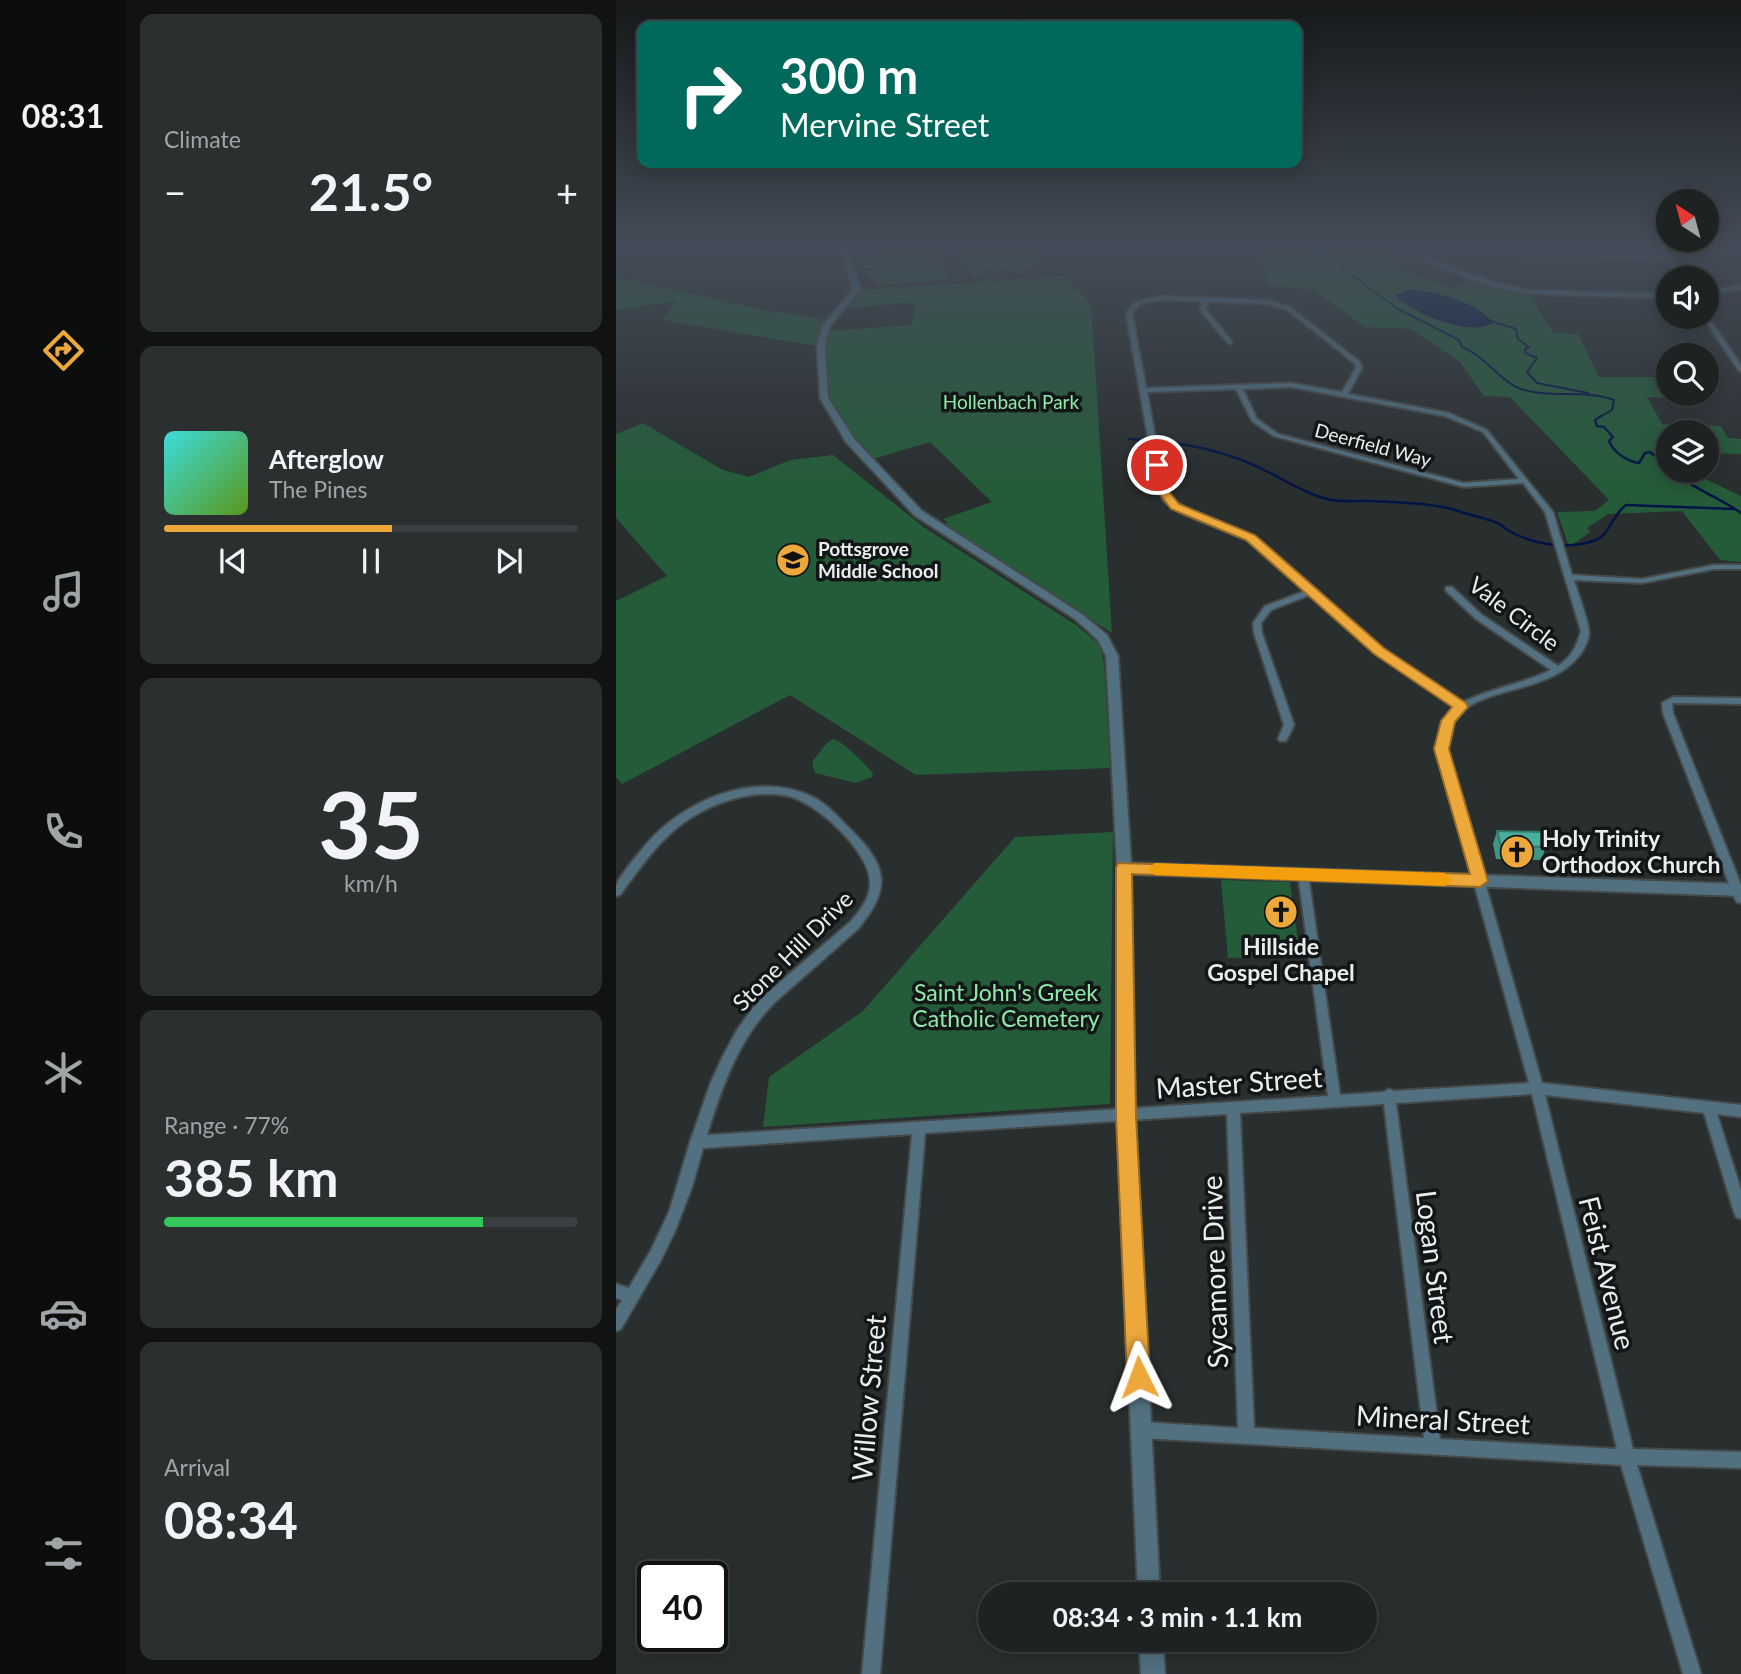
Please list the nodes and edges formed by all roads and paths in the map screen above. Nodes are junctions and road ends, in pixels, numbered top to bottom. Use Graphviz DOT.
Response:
graph roads {
  1 [pos="827,327"];
  2 [pos="1132,327"];
  3 [pos="1217,327"];
  4 [pos="1312,327"];
  5 [pos="1714,329"];
  6 [pos="1229,342"];
  7 [pos="1741,370"];
  8 [pos="1238,386"];
  9 [pos="1144,390"];
  10 [pos="1345,393"];
  11 [pos="1526,481"];
  12 [pos="1741,567"];
  13 [pos="1569,577"];
  14 [pos="1449,589"];
  15 [pos="1312,591"];
  16 [pos="1557,670"];
  17 [pos="1741,701"];
  18 [pos="1461,707"];
  19 [pos="1283,739"];
  20 [pos="1124,868"];
  21 [pos="1303,874"];
  22 [pos="1480,881"];
  23 [pos="616,892"];
  24 [pos="1740,893"];
  25 [pos="1537,1088"];
  26 [pos="1389,1095"];
  27 [pos="1335,1102"];
  28 [pos="1233,1108"];
  29 [pos="1709,1109"];
  30 [pos="1741,1111"];
  31 [pos="1126,1116"];
  32 [pos="919,1127"];
  33 [pos="697,1142"];
  34 [pos="1741,1212"];
  35 [pos="616,1291"];
  36 [pos="632,1296"];
  37 [pos="616,1324"];
  38 [pos="1141,1430"];
  39 [pos="1246,1435"];
  40 [pos="1433,1445"];
  41 [pos="1627,1457"];
  42 [pos="1741,1460"];
  43 [pos="1148,1582"];
  44 [pos="1152,1652"];
  45 [pos="872,1674"];
  46 [pos="1153,1674"];
  47 [pos="1692,1674"];
  1 -- 20 [label="street"];
  2 -- 9 [label="street"];
  3 -- 6 [label="street"];
  4 -- 10 [label="street"];
  5 -- 7 [label="street"];
  8 -- 9 [label="street"];
  8 -- 10 [label="street"];
  8 -- 11 [label="street, Deerfield Way"];
  9 -- 15 [label="street"];
  10 -- 11 [label="street"];
  11 -- 13 [label="street"];
  12 -- 13 [label="street"];
  13 -- 16 [label="street"];
  14 -- 16 [label="street, Vale Circle"];
  15 -- 18 [label="street"];
  15 -- 19 [label="street"];
  16 -- 18 [label="street"];
  17 -- 24 [label="street"];
  18 -- 22 [label="street, Feist Avenue"];
  20 -- 21 [label="street"];
  20 -- 31 [label="street"];
  21 -- 22 [label="street"];
  21 -- 27 [label="street"];
  22 -- 24 [label="street"];
  22 -- 25 [label="street, Feist Avenue"];
  23 -- 33 [label="street, Stone Hill Drive"];
  25 -- 26 [label="street, Master Street"];
  25 -- 29 [label="street, Master Street"];
  25 -- 41 [label="street, Feist Avenue"];
  26 -- 27 [label="street, Master Street"];
  26 -- 40 [label="street, Logan Street"];
  27 -- 28 [label="street, Master Street"];
  28 -- 31 [label="street, Master Street"];
  28 -- 39 [label="street, Sycamore Drive"];
  29 -- 30 [label="street, Master Street"];
  29 -- 34 [label="street"];
  31 -- 32 [label="street, Master Street"];
  31 -- 38 [label="street"];
  32 -- 33 [label="street, Master Street"];
  32 -- 45 [label="street, Willow Street"];
  33 -- 36 [label="street, Stone Hill Drive"];
  35 -- 36 [label="street"];
  36 -- 37 [label="street, Stone Hill Drive"];
  38 -- 39 [label="street, Mineral Street"];
  38 -- 43 [label="street"];
  39 -- 40 [label="street, Mineral Street"];
  40 -- 41 [label="street, Mineral Street"];
  41 -- 42 [label="street, Mineral Street"];
  41 -- 47 [label="street, Feist Avenue"];
  44 -- 46 [label="street"];
}
